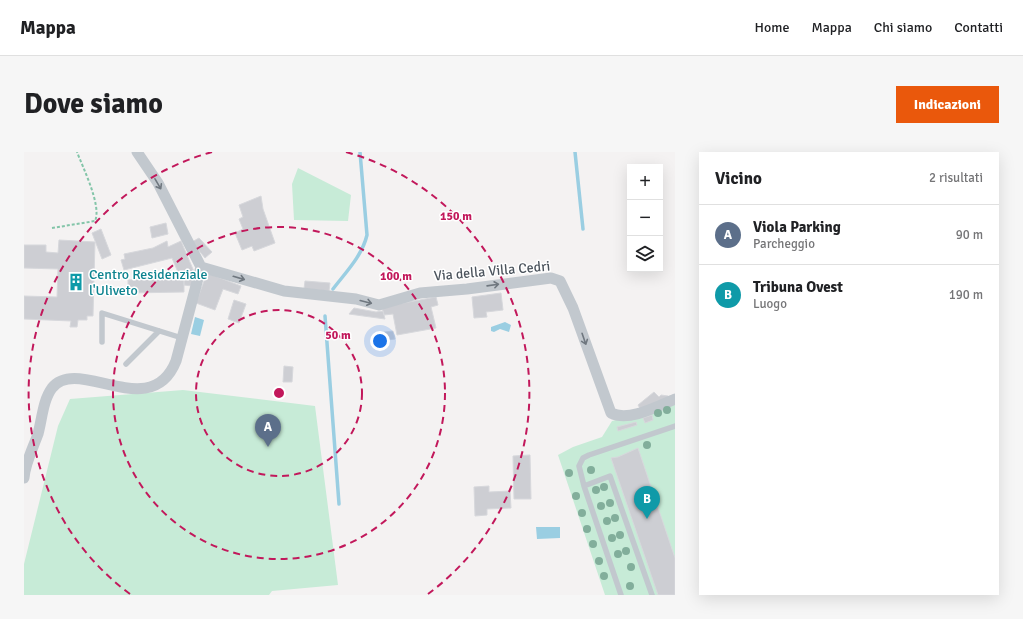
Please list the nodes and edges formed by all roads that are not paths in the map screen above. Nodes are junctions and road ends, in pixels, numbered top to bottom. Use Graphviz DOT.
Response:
graph roads {
  1 [pos="137,152"];
  2 [pos="201,268"];
  3 [pos="159,331"];
  4 [pos="182,338"];
  5 [pos="102,342"];
  6 [pos="126,364"];
  7 [pos="675,399"];
  8 [pos="675,426"];
  9 [pos="24,478"];
  10 [pos="584,486"];
  11 [pos="621,595"];
  12 [pos="652,595"];
  1 -- 2 [label="street, one-way"];
  2 -- 4 [label="street"];
  2 -- 7 [label="street, Via della Villa Cedri, one-way"];
  3 -- 4 [label="lane"];
  3 -- 5 [label="lane"];
  3 -- 6 [label="lane"];
  4 -- 9 [label="street"];
  8 -- 10 [label="lane"];
  10 -- 11 [label="lane"];
  10 -- 12 [label="lane"];
}
